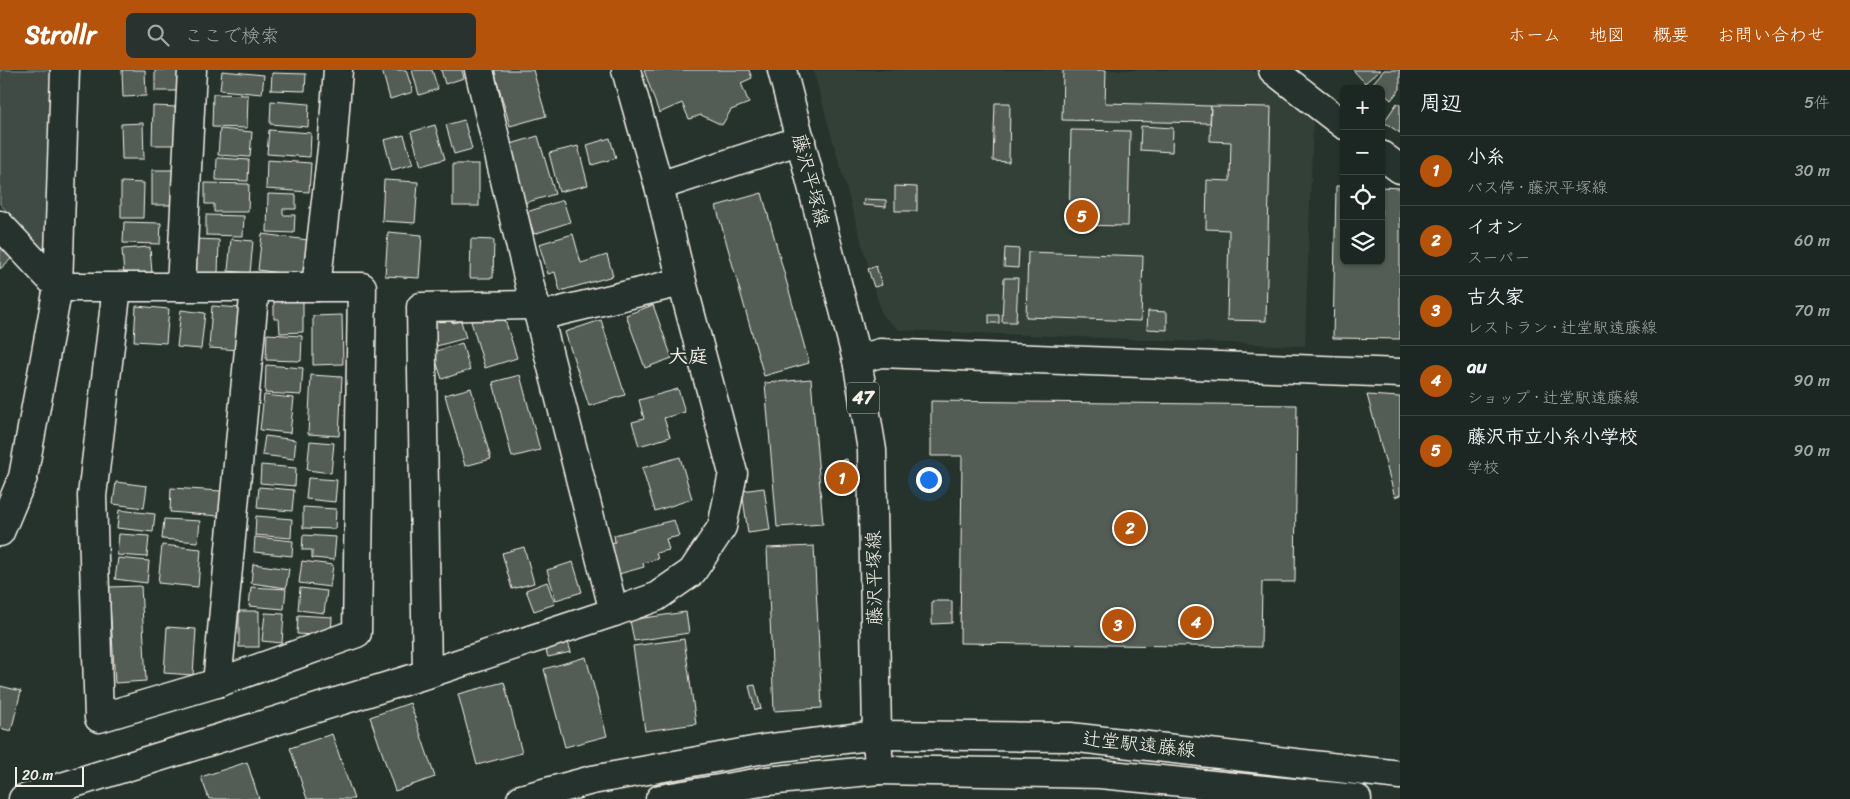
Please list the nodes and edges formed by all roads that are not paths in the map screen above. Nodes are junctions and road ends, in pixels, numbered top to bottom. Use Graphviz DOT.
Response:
graph roads {
  1 [pos="65,70"];
  2 [pos="192,70"];
  3 [pos="338,70"];
  4 [pos="478,70"];
  5 [pos="626,70"];
  6 [pos="782,70"];
  7 [pos="1273,70"];
  8 [pos="1340,122"];
  9 [pos="801,140"];
  10 [pos="1385,158"];
  11 [pos="1400,170"];
  12 [pos="659,186"];
  13 [pos="0,226"];
  14 [pos="682,282"];
  15 [pos="58,287"];
  16 [pos="117,287"];
  17 [pos="181,287"];
  18 [pos="255,287"];
  19 [pos="316,287"];
  20 [pos="537,311"];
  21 [pos="857,360"];
  22 [pos="1400,373"];
  23 [pos="0,532"];
  24 [pos="614,612"];
  25 [pos="427,674"];
  26 [pos="217,683"];
  27 [pos="877,735"];
  28 [pos="879,770"];
  29 [pos="1400,775"];
  30 [pos="23,799"];
  31 [pos="521,799"];
  32 [pos="660,799"];
  33 [pos="1357,799"];
  1 -- 15 [label="street"];
  2 -- 17 [label="street"];
  3 -- 19 [label="street"];
  4 -- 20 [label="street"];
  5 -- 12 [label="street"];
  6 -- 9 [label="street, 藤沢平塚線 / 47"];
  7 -- 8 [label="street"];
  9 -- 12 [label="street"];
  9 -- 21 [label="street, 藤沢平塚線 / 47"];
  10 -- 11 [label="street"];
  12 -- 14 [label="street"];
  13 -- 15 [label="street"];
  14 -- 20 [label="street"];
  14 -- 24 [label="street"];
  15 -- 16 [label="street"];
  15 -- 23 [label="street"];
  16 -- 17 [label="street"];
  16 -- 26 [label="street"];
  17 -- 18 [label="street"];
  18 -- 19 [label="street"];
  18 -- 26 [label="street"];
  19 -- 26 [label="street"];
  20 -- 24 [label="street"];
  20 -- 25 [label="street"];
  21 -- 22 [label="street"];
  21 -- 27 [label="street, 藤沢平塚線 / 47"];
  24 -- 25 [label="street"];
  25 -- 30 [label="street"];
  27 -- 28 [label="street, 47"];
  27 -- 29 [label="street, 辻堂駅遠藤線"];
  27 -- 31 [label="street"];
  28 -- 32 [label="street"];
  28 -- 33 [label="street, 辻堂駅遠藤線"];
}
